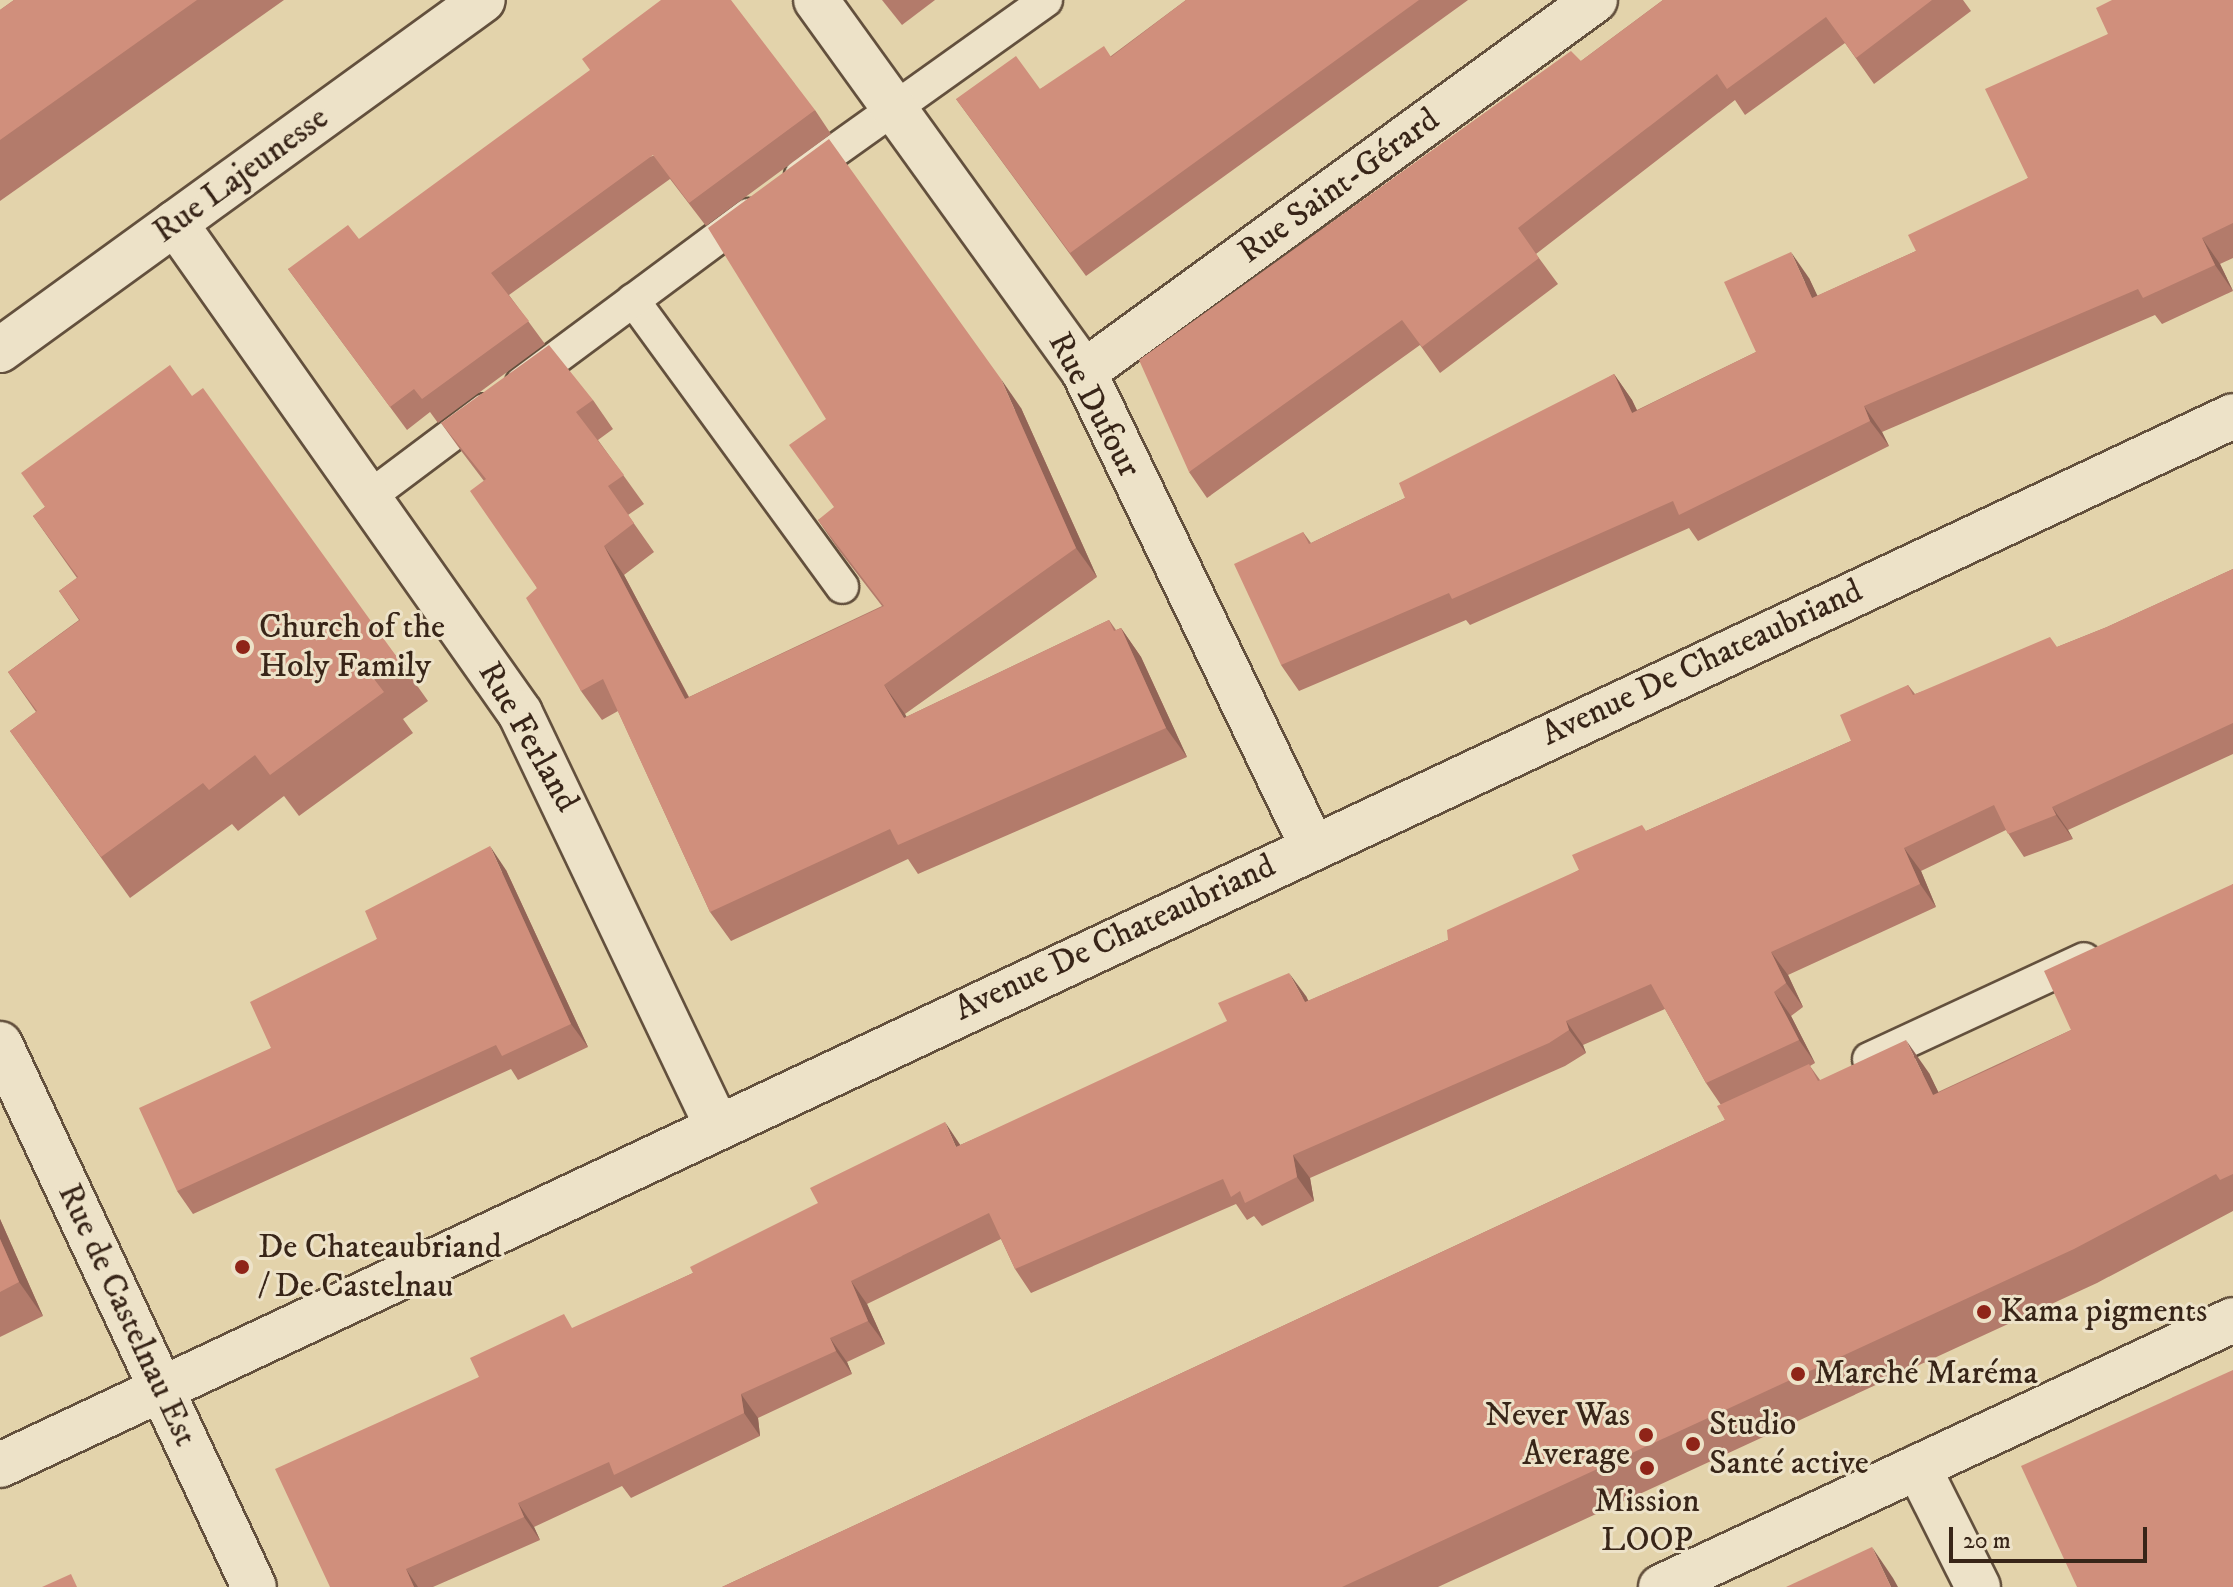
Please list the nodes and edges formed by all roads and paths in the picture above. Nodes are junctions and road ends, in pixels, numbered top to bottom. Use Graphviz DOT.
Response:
graph roads {
  1 [pos="483,0"];
  2 [pos="816,0"];
  3 [pos="1046,0"];
  4 [pos="1595,0"];
  5 [pos="896,108"];
  6 [pos="175,223"];
  7 [pos="633,300"];
  8 [pos="0,350"];
  9 [pos="1084,372"];
  10 [pos="2233,416"];
  11 [pos="369,497"];
  12 [pos="842,587"];
  13 [pos="1312,846"];
  14 [pos="2118,943"];
  15 [pos="0,1044"];
  16 [pos="1844,1071"];
  17 [pos="717,1126"];
  18 [pos="2233,1320"];
  19 [pos="162,1389"];
  20 [pos="0,1465"];
  21 [pos="1918,1467"];
  22 [pos="254,1587"];
  23 [pos="1661,1587"];
  24 [pos="1978,1587"];
  1 -- 6 [label="street, Rue Lajeunesse"];
  2 -- 5 [label="street, Rue Dufour"];
  3 -- 5 [label="lane"];
  4 -- 9 [label="street, Rue Saint-Gérard"];
  5 -- 7 [label="lane"];
  5 -- 9 [label="street, Rue Dufour"];
  6 -- 8 [label="street, Rue Lajeunesse"];
  6 -- 11 [label="street, Rue Ferland"];
  7 -- 11 [label="lane"];
  7 -- 12 [label="lane"];
  9 -- 13 [label="street, Rue Dufour"];
  10 -- 13 [label="street, Avenue De Chateaubriand"];
  11 -- 17 [label="street, Rue Ferland"];
  13 -- 17 [label="street, Avenue De Chateaubriand"];
  14 -- 16 [label="lane"];
  15 -- 19 [label="street, Rue de Castelnau Est"];
  17 -- 19 [label="street, Avenue De Chateaubriand"];
  18 -- 21 [label="street"];
  19 -- 20 [label="street, Avenue De Chateaubriand"];
  19 -- 22 [label="street, Rue de Castelnau Est"];
  21 -- 23 [label="street"];
  21 -- 24 [label="street"];
}
